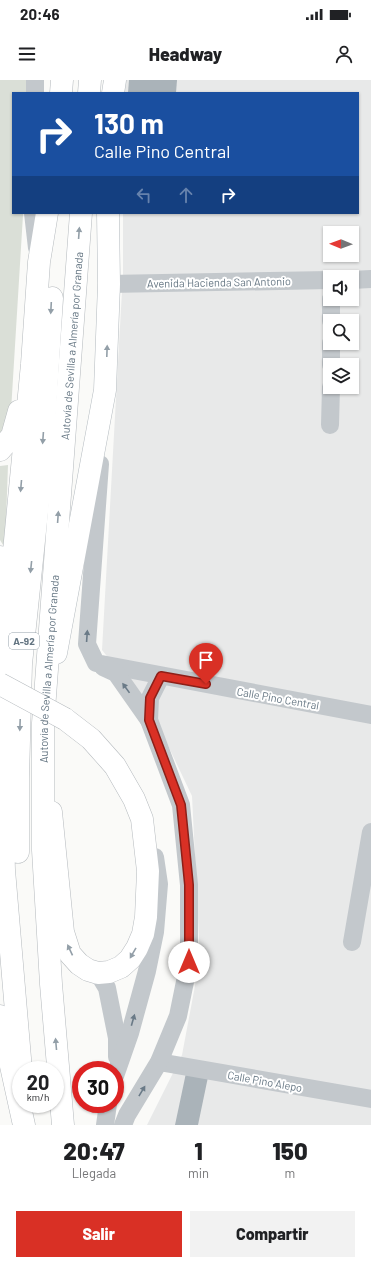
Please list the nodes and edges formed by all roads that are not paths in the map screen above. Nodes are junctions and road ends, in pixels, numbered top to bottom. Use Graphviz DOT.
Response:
graph roads {
  1 [pos="35,80"];
  2 [pos="62,80"];
  3 [pos="90,80"];
  4 [pos="115,80"];
  5 [pos="35,92"];
  6 [pos="62,92"];
  7 [pos="89,92"];
  8 [pos="113,92"];
  9 [pos="33,214"];
  10 [pos="47,214"];
  11 [pos="56,214"];
  12 [pos="81,214"];
  13 [pos="108,214"];
  14 [pos="39,262"];
  15 [pos="371,279"];
  16 [pos="323,280"];
  17 [pos="359,280"];
  18 [pos="109,284"];
  19 [pos="32,364"];
  20 [pos="105,390"];
  21 [pos="331,394"];
  22 [pos="330,425"];
  23 [pos="0,450"];
  24 [pos="0,557"];
  25 [pos="5,645"];
  26 [pos="96,663"];
  27 [pos="161,676"];
  28 [pos="0,684"];
  29 [pos="371,715"];
  30 [pos="149,720"];
  31 [pos="43,723"];
  32 [pos="142,819"];
  33 [pos="371,832"];
  34 [pos="352,942"];
  35 [pos="98,973"];
  36 [pos="0,1016"];
  37 [pos="20,1061"];
  38 [pos="32,1061"];
  39 [pos="116,1061"];
  40 [pos="120,1061"];
  41 [pos="159,1062"];
  42 [pos="371,1099"];
  43 [pos="107,1113"];
  44 [pos="28,1116"];
  45 [pos="63,1125"];
  46 [pos="105,1125"];
  47 [pos="123,1125"];
  1 -- 5 [label="street"];
  2 -- 6 [label="main road"];
  3 -- 7 [label="main road"];
  4 -- 8 [label="main road"];
  9 -- 14 [label="street"];
  10 -- 14 [label="main road"];
  11 -- 38 [label="main road, Autovía de Sevilla a Almería por Granada / A-92, one-way"];
  31 -- 12 [label="main road, Autovía de Sevilla a Almería por Granada / A-92, one-way"];
  13 -- 18 [label="main road"];
  14 -- 19 [label="main road"];
  15 -- 17 [label="street"];
  16 -- 18 [label="street, Avenida Hacienda San Antonio"];
  20 -- 18 [label="main road, one-way"];
  19 -- 23 [label="main road"];
  19 -- 25 [label="main road, one-way"];
  26 -- 20 [label="street, one-way"];
  20 -- 31 [label="main road"];
  21 -- 22 [label="street"];
  24 -- 25 [label="main road"];
  25 -- 37 [label="main road"];
  26 -- 27 [label="street, Calle Pino Central"];
  30 -- 26 [label="street, one-way"];
  27 -- 29 [label="street, Calle Pino Central"];
  27 -- 30 [label="street"];
  28 -- 32 [label="main road, bridge"];
  30 -- 41 [label="street"];
  35 -- 31 [label="main road, one-way"];
  45 -- 31 [label="main road, Autovía de Sevilla a Almería por Granada / A-92, one-way"];
  32 -- 35 [label="main road, one-way"];
  40 -- 32 [label="street, one-way"];
  33 -- 34 [label="street"];
  35 -- 39 [label="street"];
  36 -- 44 [label="main road"];
  41 -- 42 [label="street, Calle Pino Alepo"];
  47 -- 41 [label="street, one-way"];
  43 -- 46 [label="street"];
}
